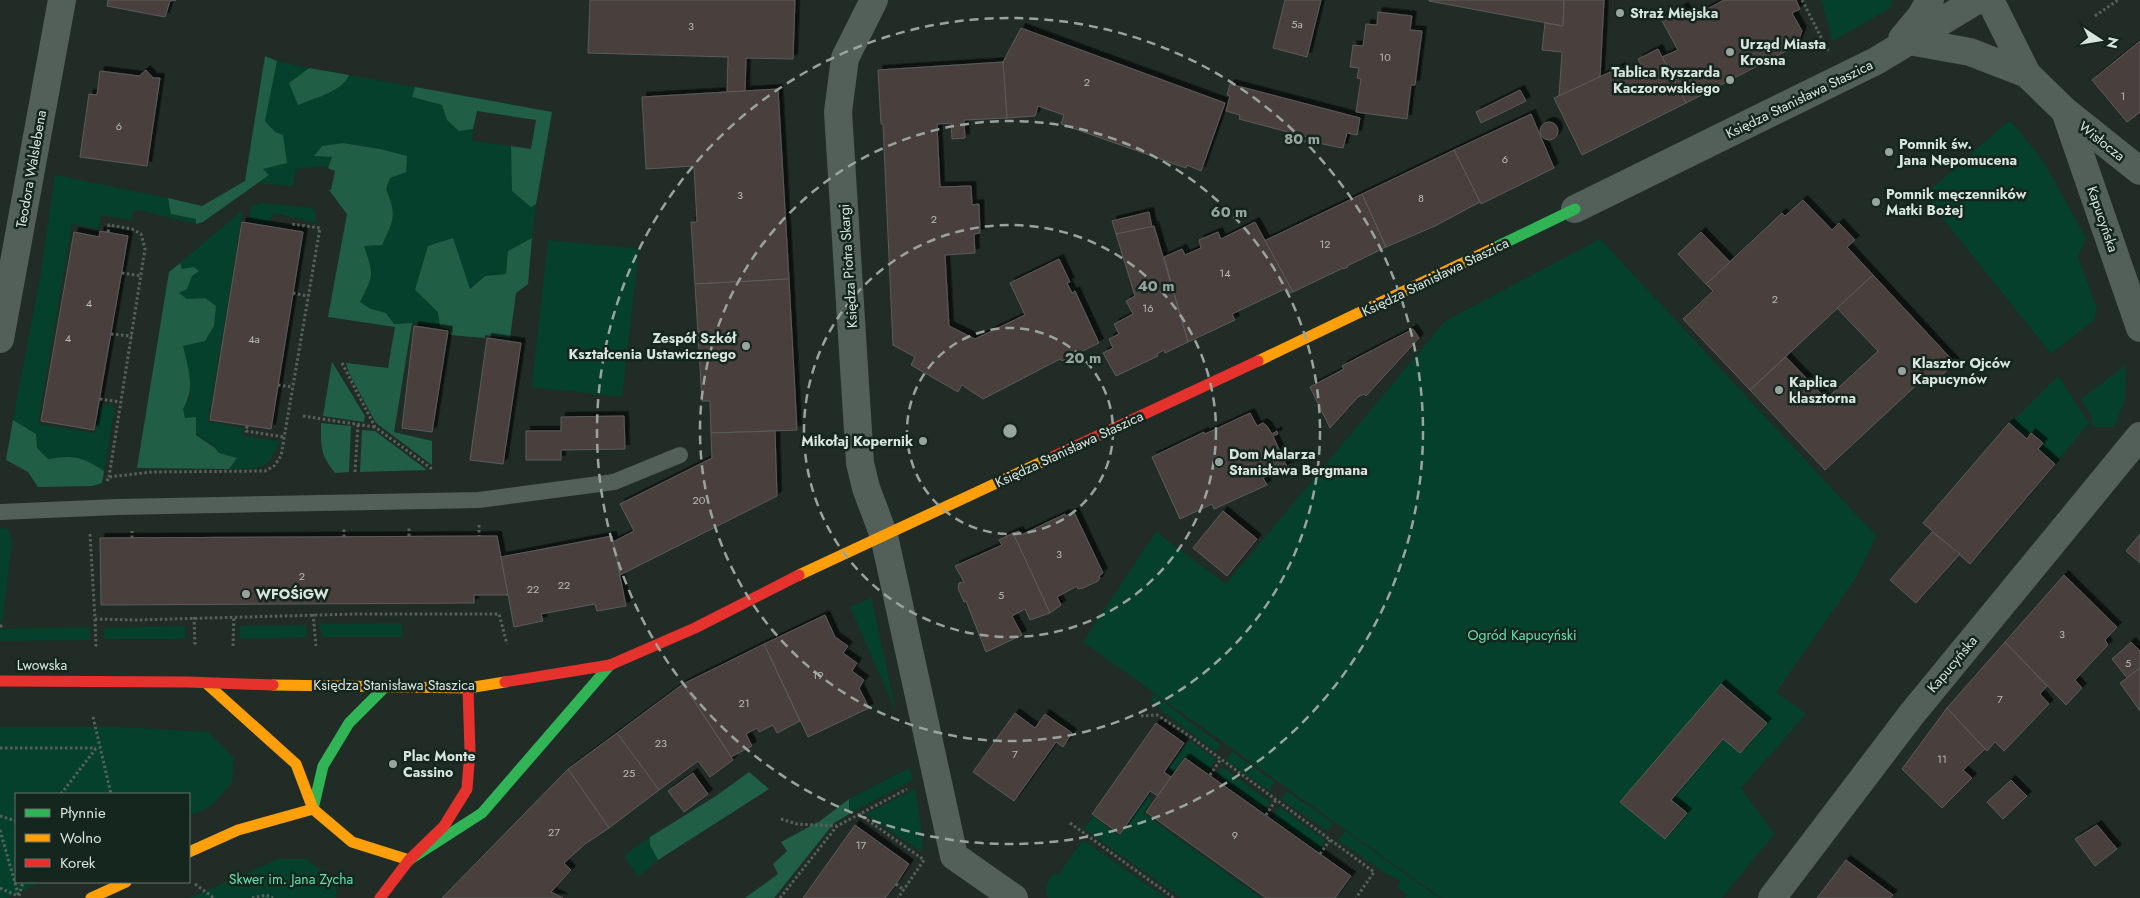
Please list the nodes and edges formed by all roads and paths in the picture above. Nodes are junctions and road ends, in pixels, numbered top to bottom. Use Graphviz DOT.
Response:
graph roads {
  1 [pos="62,0"];
  2 [pos="874,0"];
  3 [pos="1802,0"];
  4 [pos="1930,0"];
  5 [pos="1978,0"];
  6 [pos="1990,0"];
  7 [pos="2118,0"];
  8 [pos="2095,16"];
  9 [pos="1909,41"];
  10 [pos="1829,54"];
  11 [pos="1876,61"];
  12 [pos="2027,74"];
  13 [pos="2065,111"];
  14 [pos="2140,171"];
  15 [pos="1575,209"];
  16 [pos="292,224"];
  17 [pos="108,232"];
  18 [pos="122,273"];
  19 [pos="142,276"];
  20 [pos="293,293"];
  21 [pos="308,296"];
  22 [pos="2140,328"];
  23 [pos="111,334"];
  24 [pos="132,336"];
  25 [pos="0,338"];
  26 [pos="342,363"];
  27 [pos="278,385"];
  28 [pos="293,387"];
  29 [pos="100,399"];
  30 [pos="120,402"];
  31 [pos="303,416"];
  32 [pos="358,424"];
  33 [pos="247,426"];
  34 [pos="375,427"];
  35 [pos="2140,436"];
  36 [pos="284,437"];
  37 [pos="680,455"];
  38 [pos="432,469"];
  39 [pos="355,472"];
  40 [pos="109,477"];
  41 [pos="101,486"];
  42 [pos="0,512"];
  43 [pos="90,528"];
  44 [pos="884,536"];
  45 [pos="313,614"];
  46 [pos="234,616"];
  47 [pos="194,618"];
  48 [pos="95,619"];
  49 [pos="506,644"];
  50 [pos="194,646"];
  51 [pos="233,646"];
  52 [pos="316,646"];
  53 [pos="96,647"];
  54 [pos="610,665"];
  55 [pos="0,680"];
  56 [pos="83,680"];
  57 [pos="207,684"];
  58 [pos="386,686"];
  59 [pos="468,688"];
  60 [pos="1141,716"];
  61 [pos="93,717"];
  62 [pos="99,744"];
  63 [pos="0,748"];
  64 [pos="96,748"];
  65 [pos="1221,759"];
  66 [pos="1210,775"];
  67 [pos="911,786"];
  68 [pos="62,793"];
  69 [pos="111,793"];
  70 [pos="1276,800"];
  71 [pos="313,809"];
  72 [pos="859,814"];
  73 [pos="1266,815"];
  74 [pos="0,816"];
  75 [pos="781,819"];
  76 [pos="15,821"];
  77 [pos="1070,823"];
  78 [pos="837,826"];
  79 [pos="0,830"];
  80 [pos="1330,840"];
  81 [pos="190,852"];
  82 [pos="1320,854"];
  83 [pos="409,860"];
  84 [pos="15,882"];
  85 [pos="15,883"];
  86 [pos="23,883"];
  87 [pos="124,883"];
  88 [pos="195,884"];
  89 [pos="896,884"];
  90 [pos="0,888"];
  91 [pos="904,890"];
  92 [pos="19,896"];
  93 [pos="91,898"];
  94 [pos="214,898"];
  95 [pos="252,898"];
  96 [pos="273,898"];
  97 [pos="380,898"];
  98 [pos="780,898"];
  99 [pos="898,898"];
  100 [pos="1014,898"];
  101 [pos="1174,898"];
  102 [pos="1356,898"];
  103 [pos="1772,898"];
  1 -- 25 [label="street, Teodora Walslebena"];
  2 -- 44 [label="street, Księdza Piotra Skargi"];
  3 -- 10 [label="path"];
  4 -- 11 [label="street"];
  5 -- 9 [label="street, Księdza Stanisława Staszica"];
  6 -- 12 [label="street"];
  7 -- 8 [label="path"];
  9 -- 11 [label="street, Księdza Stanisława Staszica"];
  9 -- 12 [label="street"];
  11 -- 15 [label="street, Księdza Stanisława Staszica"];
  12 -- 13 [label="street, Wisłocza"];
  13 -- 14 [label="street, Wisłocza"];
  13 -- 22 [label="street, Kapucyńska"];
  15 -- 44 [label="street, Księdza Stanisława Staszica"];
  16 -- 21 [label="path"];
  17 -- 19 [label="path"];
  18 -- 19 [label="path"];
  19 -- 24 [label="path"];
  20 -- 21 [label="path"];
  21 -- 28 [label="path"];
  23 -- 24 [label="path"];
  24 -- 30 [label="path"];
  26 -- 34 [label="path"];
  27 -- 28 [label="path"];
  28 -- 36 [label="path"];
  29 -- 30 [label="path"];
  30 -- 40 [label="path"];
  31 -- 32 [label="path"];
  32 -- 34 [label="path"];
  32 -- 39 [label="path"];
  33 -- 36 [label="path"];
  34 -- 38 [label="path"];
  35 -- 103 [label="street, Kapucyńska"];
  36 -- 40 [label="path"];
  37 -- 42 [label="lane"];
  40 -- 41 [label="path"];
  43 -- 48 [label="path"];
  44 -- 54 [label="street, Księdza Stanisława Staszica"];
  44 -- 100 [label="street"];
  45 -- 46 [label="path"];
  45 -- 49 [label="path"];
  45 -- 52 [label="path"];
  46 -- 47 [label="path"];
  46 -- 51 [label="path"];
  47 -- 48 [label="path"];
  47 -- 50 [label="path"];
  48 -- 53 [label="path"];
  54 -- 59 [label="street, Księdza Stanisława Staszica"];
  54 -- 83 [label="street"];
  55 -- 56 [label="street, Lwowska"];
  56 -- 57 [label="street, Księdza Stanisława Staszica"];
  57 -- 58 [label="street, Księdza Stanisława Staszica"];
  57 -- 71 [label="street"];
  58 -- 59 [label="street, Księdza Stanisława Staszica"];
  58 -- 71 [label="street"];
  59 -- 83 [label="street"];
  60 -- 65 [label="path"];
  61 -- 62 [label="path"];
  62 -- 64 [label="path"];
  62 -- 69 [label="path"];
  63 -- 64 [label="path"];
  64 -- 68 [label="path"];
  65 -- 66 [label="path"];
  65 -- 70 [label="path"];
  67 -- 72 [label="path"];
  70 -- 73 [label="path"];
  70 -- 80 [label="path"];
  71 -- 81 [label="street"];
  71 -- 83 [label="street"];
  72 -- 78 [label="path"];
  72 -- 91 [label="path"];
  74 -- 76 [label="path"];
  75 -- 78 [label="path"];
  77 -- 101 [label="path"];
  78 -- 98 [label="path"];
  79 -- 84 [label="path"];
  80 -- 82 [label="path"];
  80 -- 102 [label="path"];
  83 -- 97 [label="street"];
  85 -- 92 [label="path"];
  86 -- 92 [label="path"];
  87 -- 93 [label="street"];
  88 -- 94 [label="path"];
  89 -- 91 [label="path"];
  90 -- 92 [label="path"];
  91 -- 99 [label="path"];
  95 -- 96 [label="path"];
}
